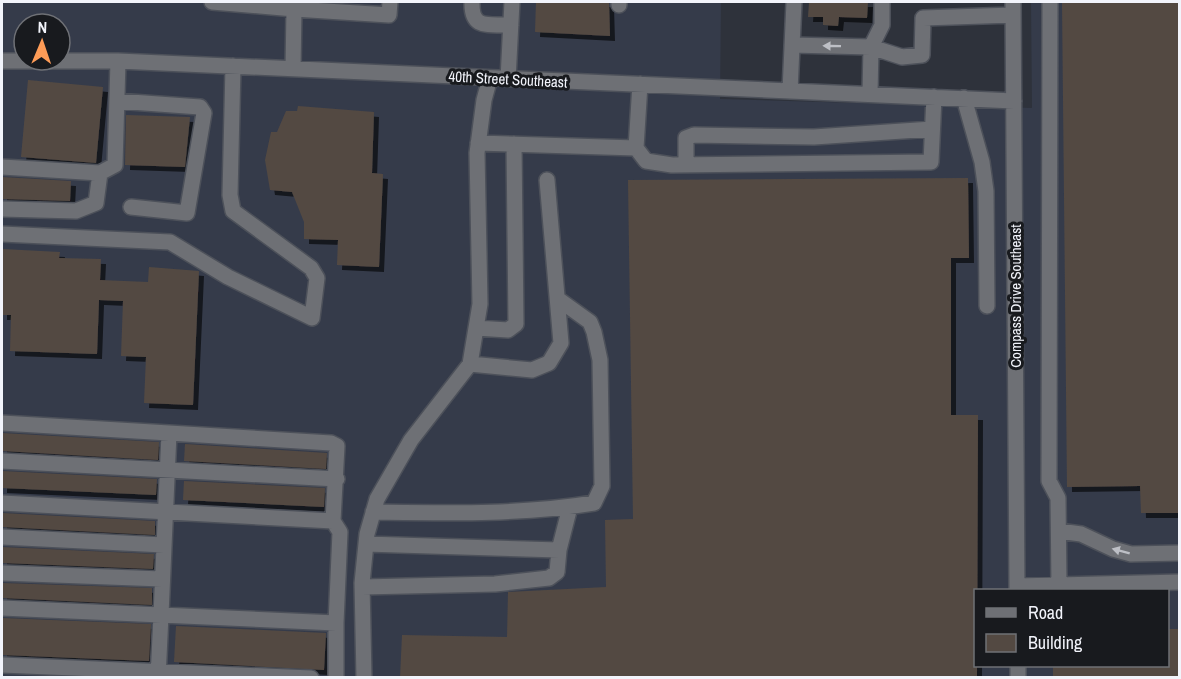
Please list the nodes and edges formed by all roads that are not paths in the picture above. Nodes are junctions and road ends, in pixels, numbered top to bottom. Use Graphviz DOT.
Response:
graph roads {
  1 [pos="212,2"];
  2 [pos="390,2"];
  3 [pos="472,2"];
  4 [pos="512,2"];
  5 [pos="794,2"];
  6 [pos="882,2"];
  7 [pos="1050,2"];
  8 [pos="295,5"];
  9 [pos="1013,8"];
  10 [pos="511,25"];
  11 [pos="792,45"];
  12 [pos="871,47"];
  13 [pos="2,61"];
  14 [pos="118,61"];
  15 [pos="233,66"];
  16 [pos="293,69"];
  17 [pos="490,78"];
  18 [pos="508,79"];
  19 [pos="640,84"];
  20 [pos="790,91"];
  21 [pos="870,94"];
  22 [pos="934,97"];
  23 [pos="964,98"];
  24 [pos="117,101"];
  25 [pos="1014,101"];
  26 [pos="932,129"];
  27 [pos="478,143"];
  28 [pos="514,144"];
  29 [pos="636,148"];
  30 [pos="686,165"];
  31 [pos="2,167"];
  32 [pos="100,173"];
  33 [pos="548,180"];
  34 [pos="131,207"];
  35 [pos="2,208"];
  36 [pos="2,234"];
  37 [pos="558,299"];
  38 [pos="987,306"];
  39 [pos="476,328"];
  40 [pos="470,364"];
  41 [pos="2,423"];
  42 [pos="169,433"];
  43 [pos="2,460"];
  44 [pos="167,469"];
  45 [pos="337,478"];
  46 [pos="2,503"];
  47 [pos="570,507"];
  48 [pos="165,511"];
  49 [pos="373,512"];
  50 [pos="333,521"];
  51 [pos="1059,531"];
  52 [pos="2,537"];
  53 [pos="366,544"];
  54 [pos="164,545"];
  55 [pos="560,550"];
  56 [pos="1179,553"];
  57 [pos="2,573"];
  58 [pos="162,579"];
  59 [pos="1179,582"];
  60 [pos="1059,585"];
  61 [pos="362,587"];
  62 [pos="1017,588"];
  63 [pos="2,608"];
  64 [pos="161,615"];
  65 [pos="336,623"];
  66 [pos="2,665"];
  67 [pos="158,675"];
  68 [pos="311,678"];
  69 [pos="336,678"];
  70 [pos="364,678"];
  1 -- 8 [label="street"];
  2 -- 8 [label="street"];
  3 -- 10 [label="street"];
  4 -- 10 [label="street"];
  5 -- 11 [label="street"];
  6 -- 12 [label="street"];
  7 -- 51 [label="street"];
  8 -- 16 [label="street"];
  9 -- 12 [label="street"];
  9 -- 25 [label="street, Compass Drive Southeast"];
  10 -- 18 [label="street"];
  12 -- 11 [label="street, one-way"];
  11 -- 20 [label="street"];
  12 -- 21 [label="street"];
  13 -- 14 [label="street, 40th Street Southeast"];
  14 -- 15 [label="street, 40th Street Southeast"];
  14 -- 24 [label="street"];
  15 -- 16 [label="street, 40th Street Southeast"];
  15 -- 36 [label="street"];
  16 -- 17 [label="street, 40th Street Southeast"];
  17 -- 18 [label="street, 40th Street Southeast"];
  17 -- 27 [label="street"];
  18 -- 19 [label="street, 40th Street Southeast"];
  19 -- 20 [label="street, 40th Street Southeast"];
  19 -- 29 [label="street"];
  20 -- 21 [label="street, 40th Street Southeast"];
  21 -- 22 [label="street, 40th Street Southeast"];
  22 -- 23 [label="street, 40th Street Southeast"];
  22 -- 26 [label="street"];
  23 -- 25 [label="street, 40th Street Southeast"];
  23 -- 38 [label="street"];
  24 -- 32 [label="street"];
  24 -- 34 [label="street"];
  25 -- 62 [label="street, Compass Drive Southeast"];
  26 -- 30 [label="street"];
  26 -- 30 [label="street"];
  27 -- 28 [label="street"];
  27 -- 39 [label="street"];
  28 -- 29 [label="street"];
  28 -- 39 [label="street"];
  29 -- 30 [label="street"];
  31 -- 32 [label="street"];
  32 -- 35 [label="street"];
  33 -- 37 [label="street"];
  37 -- 40 [label="street"];
  37 -- 47 [label="street"];
  39 -- 40 [label="street"];
  40 -- 49 [label="street"];
  41 -- 42 [label="street"];
  42 -- 44 [label="street"];
  42 -- 45 [label="street"];
  43 -- 44 [label="street"];
  44 -- 45 [label="street"];
  44 -- 48 [label="street"];
  45 -- 50 [label="street"];
  46 -- 48 [label="street"];
  47 -- 49 [label="street"];
  47 -- 55 [label="street"];
  48 -- 50 [label="street"];
  48 -- 54 [label="street"];
  49 -- 53 [label="street"];
  50 -- 65 [label="street"];
  56 -- 51 [label="street, one-way"];
  51 -- 60 [label="street"];
  52 -- 54 [label="street"];
  53 -- 55 [label="street"];
  53 -- 61 [label="street"];
  54 -- 58 [label="street"];
  55 -- 61 [label="street"];
  57 -- 58 [label="street"];
  58 -- 64 [label="street"];
  59 -- 60 [label="street"];
  60 -- 62 [label="street"];
  61 -- 70 [label="street"];
  63 -- 64 [label="street"];
  64 -- 65 [label="street"];
  64 -- 67 [label="street"];
  65 -- 69 [label="street"];
  66 -- 67 [label="street"];
  67 -- 68 [label="street"];
}
